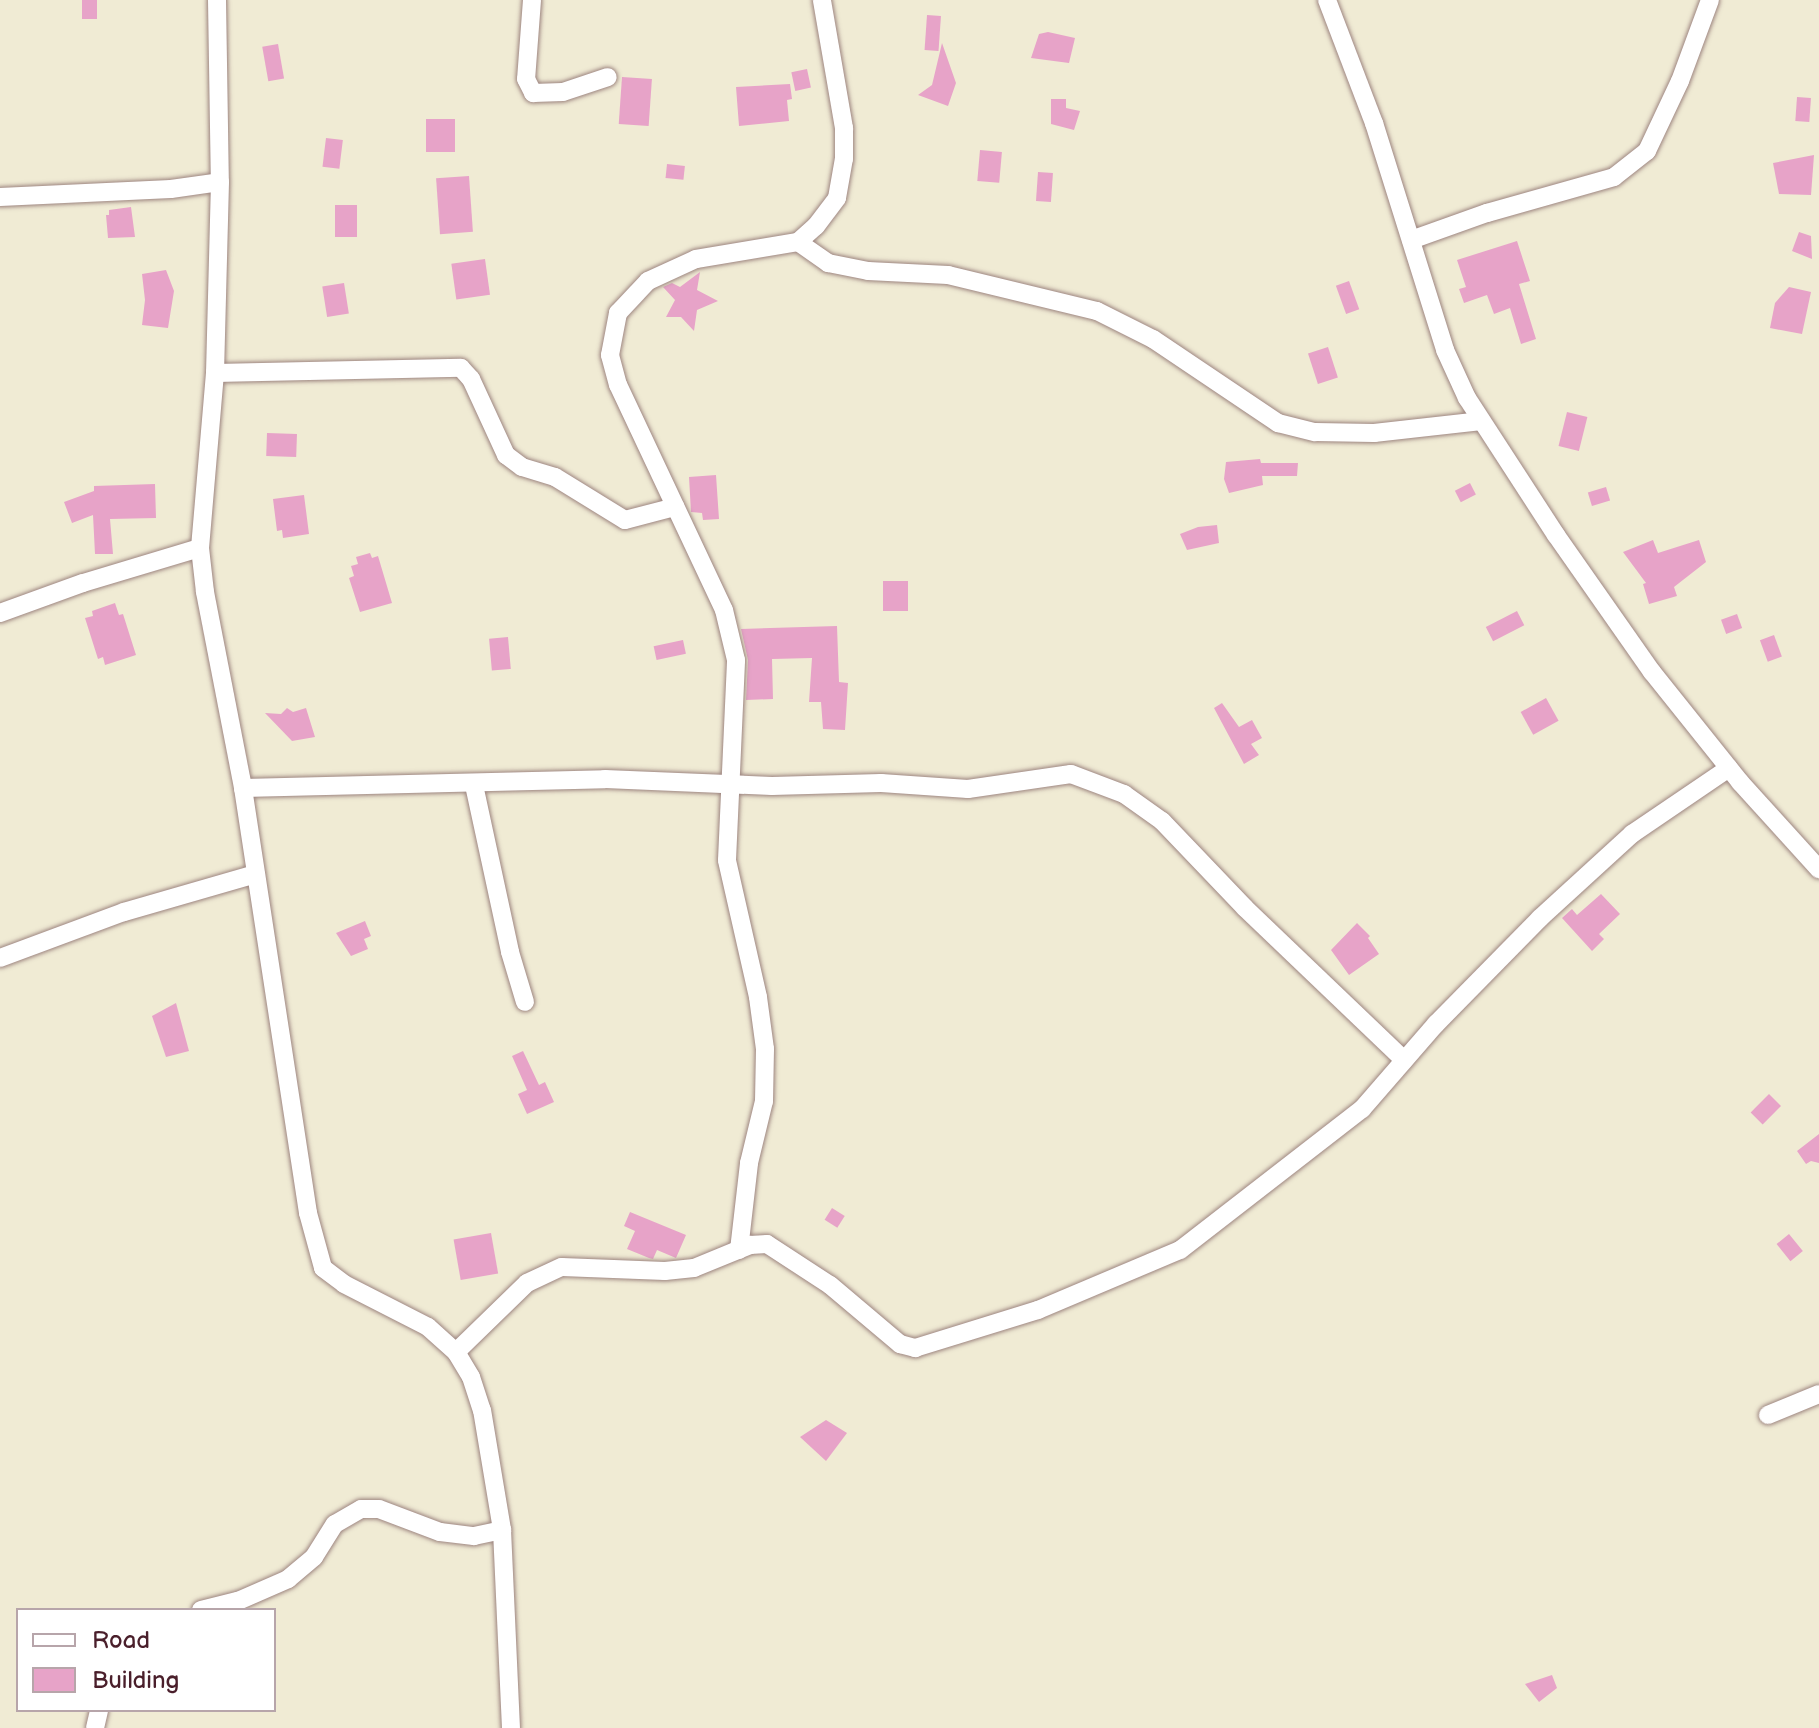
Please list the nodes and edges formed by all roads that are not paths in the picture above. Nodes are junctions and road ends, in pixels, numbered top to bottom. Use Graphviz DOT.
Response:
graph roads {
  1 [pos="217,0"];
  2 [pos="532,0"];
  3 [pos="822,0"];
  4 [pos="1327,0"];
  5 [pos="1710,0"];
  6 [pos="608,77"];
  7 [pos="220,182"];
  8 [pos="0,197"];
  9 [pos="1411,240"];
  10 [pos="798,242"];
  11 [pos="215,373"];
  12 [pos="1481,421"];
  13 [pos="675,507"];
  14 [pos="200,548"];
  15 [pos="0,613"];
  16 [pos="1729,768"];
  17 [pos="474,785"];
  18 [pos="728,785"];
  19 [pos="243,788"];
  20 [pos="1819,869"];
  21 [pos="256,874"];
  22 [pos="0,958"];
  23 [pos="525,1002"];
  24 [pos="1404,1060"];
  25 [pos="739,1250"];
  26 [pos="456,1352"];
  27 [pos="1819,1394"];
  28 [pos="1768,1415"];
  29 [pos="502,1530"];
  30 [pos="209,1608"];
  31 [pos="511,1728"];
  1 -- 7 [label="street"];
  2 -- 6 [label="street"];
  3 -- 10 [label="street"];
  4 -- 9 [label="street"];
  5 -- 9 [label="street"];
  7 -- 8 [label="street"];
  7 -- 11 [label="street"];
  9 -- 12 [label="street"];
  10 -- 12 [label="street"];
  10 -- 13 [label="street"];
  11 -- 13 [label="street"];
  11 -- 14 [label="street"];
  12 -- 16 [label="street"];
  13 -- 18 [label="street"];
  14 -- 15 [label="street"];
  14 -- 19 [label="street"];
  16 -- 20 [label="street"];
  16 -- 24 [label="street"];
  17 -- 18 [label="street"];
  17 -- 19 [label="street"];
  17 -- 23 [label="street"];
  18 -- 24 [label="street"];
  18 -- 25 [label="street"];
  19 -- 21 [label="street"];
  21 -- 22 [label="street"];
  21 -- 26 [label="street"];
  24 -- 25 [label="street"];
  25 -- 26 [label="street"];
  26 -- 29 [label="street"];
  27 -- 28 [label="street"];
  29 -- 30 [label="street"];
  29 -- 31 [label="street"];
}
